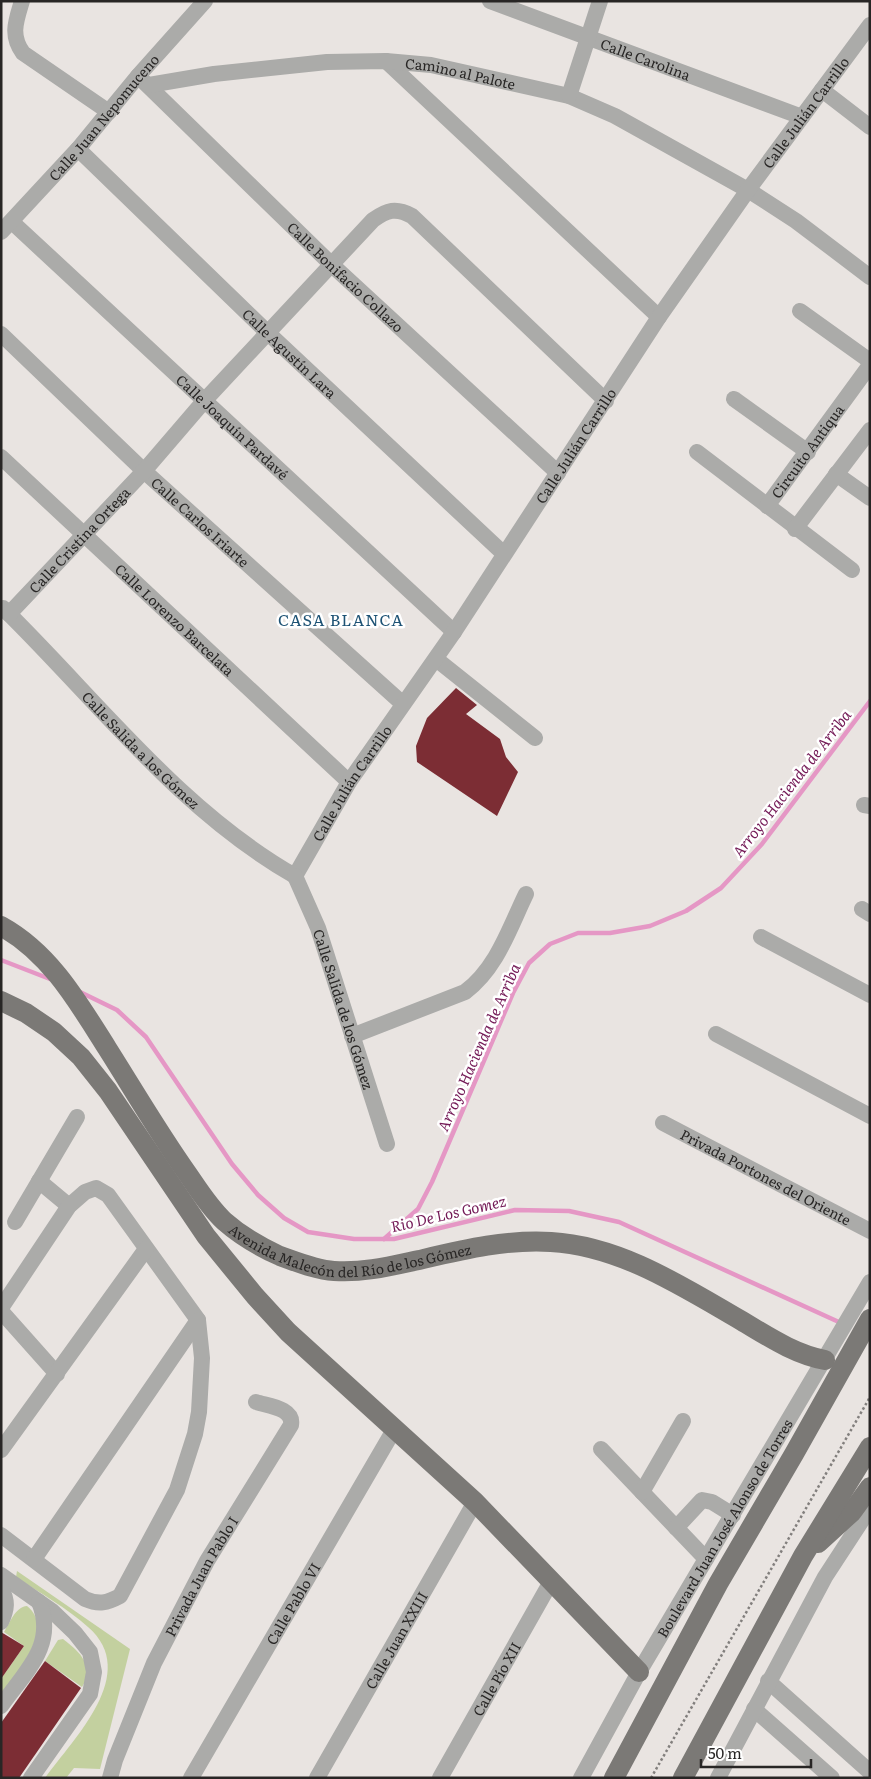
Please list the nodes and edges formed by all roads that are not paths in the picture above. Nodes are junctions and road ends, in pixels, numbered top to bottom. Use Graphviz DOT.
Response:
graph roads {
  1 [pos="22,1"];
  2 [pos="205,1"];
  3 [pos="490,1"];
  4 [pos="600,1"];
  5 [pos="870,25"];
  6 [pos="587,37"];
  7 [pos="386,62"];
  8 [pos="144,80"];
  9 [pos="822,90"];
  10 [pos="569,96"];
  11 [pos="109,112"];
  12 [pos="802,117"];
  13 [pos="870,127"];
  14 [pos="78,150"];
  15 [pos="748,190"];
  16 [pos="7,227"];
  17 [pos="332,265"];
  18 [pos="870,277"];
  19 [pos="800,311"];
  20 [pos="659,317"];
  21 [pos="268,333"];
  22 [pos="1,334"];
  23 [pos="870,361"];
  24 [pos="870,365"];
  25 [pos="205,400"];
  26 [pos="734,400"];
  27 [pos="606,401"];
  28 [pos="870,430"];
  29 [pos="697,452"];
  30 [pos="808,452"];
  31 [pos="1,457"];
  32 [pos="144,471"];
  33 [pos="558,474"];
  34 [pos="836,474"];
  35 [pos="870,498"];
  36 [pos="767,506"];
  37 [pos="795,529"];
  38 [pos="84,536"];
  39 [pos="504,554"];
  40 [pos="852,570"];
  41 [pos="5,610"];
  42 [pos="454,632"];
  43 [pos="436,659"];
  44 [pos="403,704"];
  45 [pos="536,738"];
  46 [pos="349,782"];
  47 [pos="295,876"];
  48 [pos="526,894"];
  49 [pos="1,926"];
  50 [pos="762,937"];
  51 [pos="870,995"];
  52 [pos="1,1001"];
  53 [pos="716,1034"];
  54 [pos="352,1036"];
  55 [pos="870,1116"];
  56 [pos="77,1117"];
  57 [pos="663,1123"];
  58 [pos="387,1144"];
  59 [pos="39,1181"];
  60 [pos="70,1206"];
  61 [pos="15,1222"];
  62 [pos="870,1231"];
  63 [pos="146,1248"];
  64 [pos="870,1282"];
  65 [pos="1,1309"];
  66 [pos="863,1313"];
  67 [pos="198,1320"];
  68 [pos="830,1363"];
  69 [pos="57,1374"];
  70 [pos="256,1402"];
  71 [pos="682,1421"];
  72 [pos="395,1428"];
  73 [pos="870,1447"];
  74 [pos="601,1449"];
  75 [pos="1,1450"];
  76 [pos="870,1487"];
  77 [pos="642,1492"];
  78 [pos="475,1502"];
  79 [pos="870,1508"];
  80 [pos="733,1514"];
  81 [pos="676,1528"];
  82 [pos="4,1542"];
  83 [pos="803,1556"];
  84 [pos="34,1559"];
  85 [pos="706,1559"];
  86 [pos="552,1580"];
  87 [pos="4,1582"];
  88 [pos="39,1602"];
  89 [pos="1,1622"];
  90 [pos="639,1672"];
  91 [pos="768,1681"];
  92 [pos="1,1706"];
  93 [pos="754,1709"];
  94 [pos="870,1772"];
  95 [pos="31,1778"];
  96 [pos="110,1778"];
  97 [pos="191,1778"];
  98 [pos="317,1778"];
  99 [pos="440,1778"];
  100 [pos="580,1778"];
  101 [pos="614,1778"];
  102 [pos="683,1778"];
  103 [pos="718,1778"];
  104 [pos="832,1778"];
  1 -- 11 [label="street"];
  2 -- 8 [label="street, Calle Juan Nepomuceno"];
  3 -- 6 [label="street, Calle Carolina"];
  4 -- 6 [label="street"];
  5 -- 9 [label="street, Calle Julián Carrillo"];
  6 -- 10 [label="street"];
  6 -- 12 [label="street, Calle Carolina"];
  7 -- 8 [label="street, Camino al Palote"];
  7 -- 10 [label="street, Camino al Palote"];
  7 -- 20 [label="street"];
  8 -- 11 [label="street, Calle Juan Nepomuceno"];
  8 -- 17 [label="street, Calle Bonifacio Collazo"];
  9 -- 12 [label="street, Calle Julián Carrillo"];
  9 -- 13 [label="street"];
  10 -- 15 [label="street, Camino al Palote"];
  11 -- 14 [label="street, Calle Juan Nepomuceno"];
  12 -- 15 [label="street, Calle Julián Carrillo"];
  14 -- 16 [label="street, Calle Juan Nepomuceno"];
  14 -- 21 [label="street, Calle Agustín Lara"];
  15 -- 18 [label="street, Camino al Palote"];
  15 -- 20 [label="street, Calle Julián Carrillo"];
  16 -- 25 [label="street, Calle Joaquín Pardavé"];
  17 -- 21 [label="street, Calle Cristina Ortega"];
  17 -- 27 [label="street, Calle Cristina Ortega"];
  17 -- 33 [label="street, Calle Bonifacio Collazo"];
  19 -- 23 [label="street"];
  20 -- 27 [label="street, Calle Julián Carrillo"];
  21 -- 25 [label="street, Calle Cristina Ortega"];
  21 -- 39 [label="street, Calle Agustín Lara"];
  22 -- 32 [label="street, Calle Carlos Iriarte"];
  24 -- 30 [label="street, Circuito Antiqua"];
  25 -- 32 [label="street, Calle Cristina Ortega"];
  25 -- 42 [label="street, Calle Joaquín Pardavé"];
  26 -- 30 [label="street"];
  27 -- 33 [label="street, Calle Julián Carrillo"];
  28 -- 34 [label="street"];
  29 -- 36 [label="street"];
  30 -- 36 [label="street, Circuito Antiqua"];
  31 -- 38 [label="street, Calle Lorenzo Barcelata"];
  32 -- 38 [label="street, Calle Cristina Ortega"];
  32 -- 44 [label="street, Calle Carlos Iriarte"];
  33 -- 39 [label="street, Calle Julián Carrillo"];
  34 -- 35 [label="street"];
  34 -- 37 [label="street"];
  36 -- 37 [label="street, Circuito Antiqua"];
  37 -- 40 [label="street, Circuito Antiqua"];
  38 -- 41 [label="street, Calle Cristina Ortega"];
  38 -- 46 [label="street, Calle Lorenzo Barcelata"];
  39 -- 42 [label="street, Calle Julián Carrillo"];
  41 -- 47 [label="street, Calle Salida a los Gómez"];
  42 -- 43 [label="street, Calle Julián Carrillo"];
  43 -- 44 [label="street, Calle Julián Carrillo"];
  43 -- 45 [label="street"];
  44 -- 46 [label="street, Calle Julián Carrillo"];
  46 -- 47 [label="street, Calle Julián Carrillo"];
  47 -- 54 [label="street, Calle Salida de los Gómez"];
  48 -- 54 [label="street"];
  49 -- 68 [label="main road, Avenida Malecón del Río de los Gómez"];
  50 -- 51 [label="street"];
  52 -- 72 [label="main road, Avenida Malecón del Río de los Gómez"];
  53 -- 55 [label="street"];
  54 -- 58 [label="street, Calle Salida de los Gómez"];
  56 -- 59 [label="street"];
  57 -- 62 [label="street, Privada Portones del Oriente"];
  59 -- 60 [label="street"];
  59 -- 61 [label="street"];
  60 -- 63 [label="street"];
  60 -- 65 [label="street"];
  63 -- 67 [label="street"];
  63 -- 69 [label="street"];
  64 -- 66 [label="street, Boulevard Juan José Alonso de Torres"];
  65 -- 69 [label="street"];
  66 -- 68 [label="main road, Boulevard Juan José Alonso de Torres"];
  67 -- 84 [label="street"];
  67 -- 84 [label="street"];
  68 -- 80 [label="street, Boulevard Juan José Alonso de Torres"];
  68 -- 101 [label="main road, Boulevard Juan José Alonso de Torres"];
  69 -- 75 [label="street"];
  70 -- 96 [label="street, Privada Juan Pablo I"];
  71 -- 77 [label="street"];
  72 -- 78 [label="main road, Avenida Malecón del Río de los Gómez"];
  72 -- 97 [label="street, Calle Pablo VI"];
  73 -- 83 [label="main road"];
  74 -- 77 [label="street"];
  76 -- 83 [label="main road"];
  77 -- 81 [label="street"];
  78 -- 86 [label="main road, Avenida Malecón del Río de los Gómez"];
  78 -- 98 [label="street, Calle Juan XXIII"];
  79 -- 91 [label="street"];
  80 -- 81 [label="street"];
  80 -- 85 [label="street, Boulevard Juan José Alonso de Torres"];
  81 -- 85 [label="street"];
  82 -- 84 [label="street"];
  83 -- 102 [label="main road"];
  85 -- 90 [label="street, Boulevard Juan José Alonso de Torres"];
  86 -- 90 [label="main road, Avenida Malecón del Río de los Gómez"];
  86 -- 99 [label="street, Calle Pío XII"];
  87 -- 88 [label="street"];
  87 -- 89 [label="street"];
  88 -- 92 [label="street"];
  88 -- 95 [label="street"];
  90 -- 100 [label="street, Boulevard Juan José Alonso de Torres"];
  91 -- 93 [label="street"];
  91 -- 94 [label="street"];
  93 -- 103 [label="street"];
  93 -- 104 [label="street"];
}
